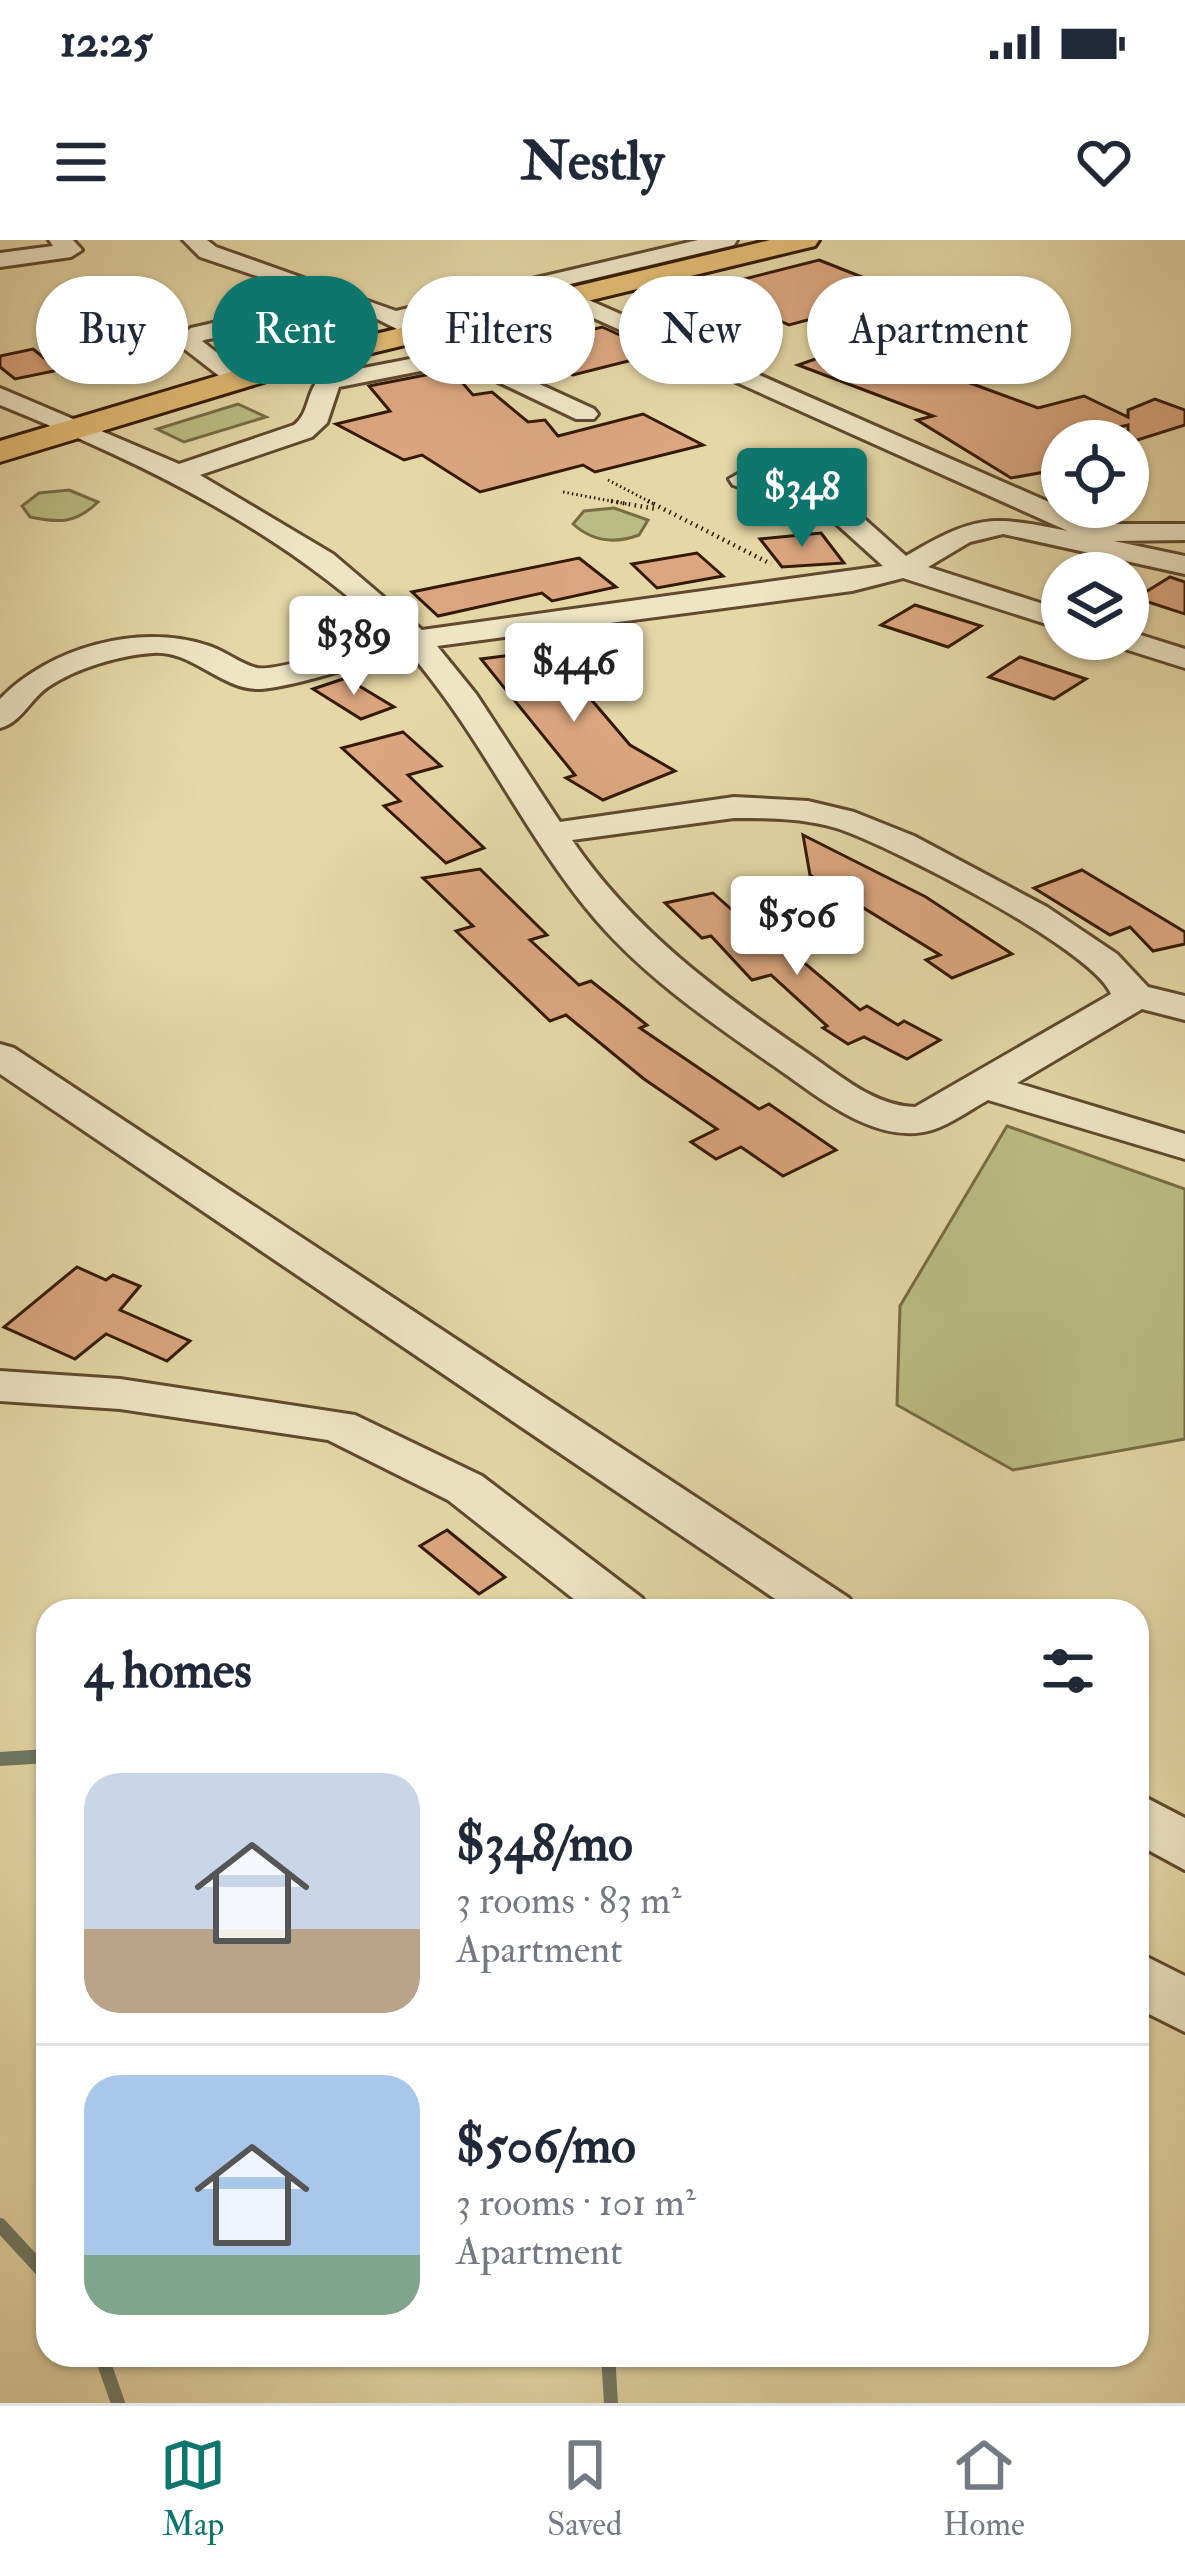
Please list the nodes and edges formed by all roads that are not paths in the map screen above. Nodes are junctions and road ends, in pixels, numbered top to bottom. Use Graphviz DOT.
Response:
graph roads {
  1 [pos="60,240"];
  2 [pos="194,240"];
  3 [pos="726,240"];
  4 [pos="805,240"];
  5 [pos="0,260"];
  6 [pos="595,277"];
  7 [pos="595,291"];
  8 [pos="595,310"];
  9 [pos="402,319"];
  10 [pos="212,333"];
  11 [pos="212,360"];
  12 [pos="402,367"];
  13 [pos="213,384"];
  14 [pos="522,384"];
  15 [pos="0,396"];
  16 [pos="585,414"];
  17 [pos="0,420"];
  18 [pos="75,425"];
  19 [pos="37,440"];
  20 [pos="0,452"];
  21 [pos="178,473"];
  22 [pos="743,479"];
  23 [pos="1185,532"];
  24 [pos="1095,533"];
  25 [pos="1044,535"];
  26 [pos="1185,565"];
  27 [pos="904,569"];
  28 [pos="1041,613"];
  29 [pos="414,640"];
  30 [pos="1149,647"];
  31 [pos="1185,658"];
  32 [pos="0,718"];
  33 [pos="550,834"];
  34 [pos="1130,994"];
  35 [pos="1185,1008"];
  36 [pos="0,1056"];
  37 [pos="986,1086"];
  38 [pos="1185,1147"];
  39 [pos="0,1386"];
  40 [pos="608,1599"];
  41 [pos="813,1599"];
  42 [pos="1149,1823"];
  43 [pos="1185,1847"];
  44 [pos="1149,1984"];
  45 [pos="1185,2007"];
  1 -- 5 [label="street"];
  2 -- 9 [label="street"];
  3 -- 6 [label="street"];
  4 -- 7 [label="main road"];
  8 -- 24 [label="street"];
  10 -- 11 [label="street"];
  12 -- 21 [label="street"];
  13 -- 18 [label="main road"];
  14 -- 16 [label="street"];
  15 -- 18 [label="street"];
  17 -- 19 [label="street"];
  18 -- 19 [label="main road"];
  18 -- 21 [label="street"];
  19 -- 20 [label="main road"];
  21 -- 29 [label="street"];
  22 -- 27 [label="street"];
  23 -- 24 [label="street"];
  24 -- 25 [label="street"];
  25 -- 26 [label="street"];
  25 -- 27 [label="street"];
  27 -- 28 [label="street"];
  27 -- 29 [label="street"];
  29 -- 32 [label="street"];
  29 -- 33 [label="street"];
  30 -- 31 [label="street"];
  33 -- 34 [label="street"];
  33 -- 37 [label="street"];
  34 -- 35 [label="street"];
  34 -- 37 [label="street"];
  36 -- 41 [label="street"];
  37 -- 38 [label="street"];
  39 -- 40 [label="street"];
  42 -- 43 [label="street"];
  44 -- 45 [label="street"];
}
